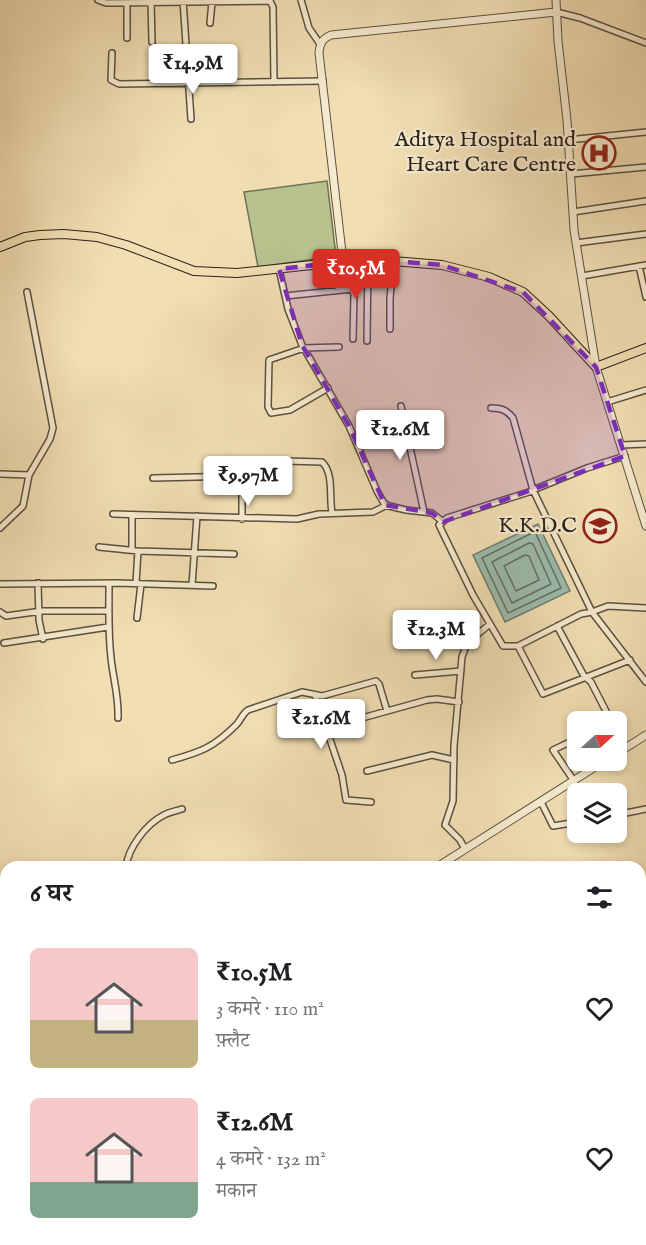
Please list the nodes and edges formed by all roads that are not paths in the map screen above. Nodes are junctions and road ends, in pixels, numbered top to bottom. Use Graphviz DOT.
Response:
graph roads {
  1 [pos="98,0"];
  2 [pos="301,0"];
  3 [pos="556,0"];
  4 [pos="183,1"];
  5 [pos="151,2"];
  6 [pos="212,2"];
  7 [pos="127,3"];
  8 [pos="560,13"];
  9 [pos="210,23"];
  10 [pos="127,38"];
  11 [pos="152,42"];
  12 [pos="646,43"];
  13 [pos="320,44"];
  14 [pos="112,53"];
  15 [pos="323,81"];
  16 [pos="274,82"];
  17 [pos="188,84"];
  18 [pos="191,119"];
  19 [pos="646,132"];
  20 [pos="568,140"];
  21 [pos="646,167"];
  22 [pos="571,174"];
  23 [pos="646,201"];
  24 [pos="573,212"];
  25 [pos="646,234"];
  26 [pos="576,243"];
  27 [pos="0,247"];
  28 [pos="368,259"];
  29 [pos="393,261"];
  30 [pos="341,262"];
  31 [pos="643,266"];
  32 [pos="279,269"];
  33 [pos="582,276"];
  34 [pos="338,290"];
  35 [pos="27,292"];
  36 [pos="285,296"];
  37 [pos="646,297"];
  38 [pos="390,329"];
  39 [pos="353,339"];
  40 [pos="367,341"];
  41 [pos="339,346"];
  42 [pos="303,348"];
  43 [pos="646,348"];
  44 [pos="596,366"];
  45 [pos="328,388"];
  46 [pos="646,390"];
  47 [pos="607,402"];
  48 [pos="400,406"];
  49 [pos="491,408"];
  50 [pos="646,444"];
  51 [pos="621,445"];
  52 [pos="625,456"];
  53 [pos="286,461"];
  54 [pos="242,465"];
  55 [pos="0,474"];
  56 [pos="29,475"];
  57 [pos="241,476"];
  58 [pos="153,478"];
  59 [pos="533,490"];
  60 [pos="642,501"];
  61 [pos="387,505"];
  62 [pos="424,512"];
  63 [pos="332,513"];
  64 [pos="113,514"];
  65 [pos="132,515"];
  66 [pos="197,516"];
  67 [pos="242,519"];
  68 [pos="443,522"];
  69 [pos="646,526"];
  70 [pos="0,528"];
  71 [pos="99,547"];
  72 [pos="135,551"];
  73 [pos="195,552"];
  74 [pos="234,554"];
  75 [pos="38,583"];
  76 [pos="109,583"];
  77 [pos="0,584"];
  78 [pos="138,584"];
  79 [pos="192,585"];
  80 [pos="213,586"];
  81 [pos="646,608"];
  82 [pos="39,611"];
  83 [pos="108,611"];
  84 [pos="0,612"];
  85 [pos="592,612"];
  86 [pos="136,618"];
  87 [pos="490,624"];
  88 [pos="557,626"];
  89 [pos="108,627"];
  90 [pos="43,639"];
  91 [pos="4,643"];
  92 [pos="518,646"];
  93 [pos="630,660"];
  94 [pos="461,671"];
  95 [pos="415,675"];
  96 [pos="585,678"];
  97 [pos="646,682"];
  98 [pos="315,695"];
  99 [pos="459,702"];
  100 [pos="387,711"];
  101 [pos="606,711"];
  102 [pos="118,718"];
  103 [pos="323,718"];
  104 [pos="326,728"];
  105 [pos="284,731"];
  106 [pos="646,735"];
  107 [pos="567,743"];
  108 [pos="627,747"];
  109 [pos="172,760"];
  110 [pos="454,760"];
  111 [pos="367,771"];
  112 [pos="567,771"];
  113 [pos="567,771"];
  114 [pos="589,771"];
  115 [pos="574,781"];
  116 [pos="371,802"];
  117 [pos="541,802"];
  118 [pos="182,809"];
  119 [pos="646,809"];
  120 [pos="627,813"];
  121 [pos="567,824"];
  122 [pos="465,849"];
  123 [pos="128,861"];
  124 [pos="447,861"];
  1 -- 7 [label="street"];
  2 -- 13 [label="street"];
  3 -- 8 [label="street"];
  4 -- 5 [label="street"];
  4 -- 6 [label="street"];
  4 -- 17 [label="street"];
  5 -- 7 [label="street"];
  5 -- 11 [label="street"];
  6 -- 9 [label="street"];
  6 -- 16 [label="street"];
  7 -- 10 [label="street"];
  8 -- 12 [label="street"];
  8 -- 13 [label="street"];
  8 -- 20 [label="street"];
  13 -- 15 [label="street"];
  14 -- 17 [label="street"];
  15 -- 16 [label="street"];
  15 -- 30 [label="street"];
  16 -- 17 [label="street"];
  17 -- 18 [label="street"];
  19 -- 20 [label="street"];
  20 -- 22 [label="street"];
  21 -- 22 [label="street"];
  22 -- 24 [label="street"];
  23 -- 24 [label="street"];
  24 -- 26 [label="street"];
  25 -- 26 [label="street"];
  26 -- 33 [label="street"];
  27 -- 32 [label="main road"];
  28 -- 29 [label="main road"];
  28 -- 30 [label="main road"];
  28 -- 40 [label="street"];
  29 -- 38 [label="street"];
  29 -- 44 [label="main road"];
  30 -- 32 [label="main road"];
  30 -- 34 [label="street"];
  31 -- 33 [label="street"];
  31 -- 37 [label="street"];
  32 -- 36 [label="street"];
  33 -- 44 [label="street"];
  34 -- 36 [label="street"];
  34 -- 39 [label="street"];
  35 -- 56 [label="street"];
  36 -- 42 [label="street"];
  41 -- 42 [label="street"];
  42 -- 45 [label="street"];
  42 -- 45 [label="street"];
  43 -- 44 [label="main road"];
  44 -- 47 [label="street"];
  45 -- 61 [label="street"];
  46 -- 47 [label="street"];
  47 -- 51 [label="street"];
  48 -- 62 [label="street"];
  49 -- 59 [label="street"];
  50 -- 51 [label="street"];
  51 -- 52 [label="street"];
  52 -- 59 [label="street"];
  52 -- 60 [label="street"];
  53 -- 63 [label="street"];
  54 -- 57 [label="street"];
  55 -- 56 [label="street"];
  56 -- 70 [label="street"];
  57 -- 58 [label="street"];
  57 -- 67 [label="street"];
  59 -- 68 [label="street"];
  59 -- 85 [label="street"];
  60 -- 69 [label="street"];
  61 -- 62 [label="street"];
  61 -- 63 [label="street"];
  62 -- 68 [label="street"];
  63 -- 67 [label="street"];
  64 -- 65 [label="street"];
  65 -- 66 [label="street"];
  65 -- 72 [label="street"];
  66 -- 67 [label="street"];
  66 -- 73 [label="street"];
  68 -- 87 [label="street"];
  71 -- 72 [label="street"];
  72 -- 73 [label="street"];
  72 -- 78 [label="street"];
  73 -- 74 [label="street"];
  73 -- 79 [label="street"];
  75 -- 76 [label="street"];
  75 -- 77 [label="street"];
  75 -- 82 [label="street"];
  76 -- 78 [label="street"];
  76 -- 83 [label="street"];
  78 -- 79 [label="street"];
  78 -- 86 [label="street"];
  79 -- 80 [label="street"];
  81 -- 85 [label="street"];
  82 -- 83 [label="street"];
  82 -- 84 [label="street"];
  82 -- 90 [label="street"];
  83 -- 89 [label="street"];
  85 -- 88 [label="street"];
  85 -- 93 [label="street"];
  87 -- 92 [label="street"];
  87 -- 94 [label="street"];
  88 -- 92 [label="street"];
  88 -- 96 [label="street"];
  89 -- 90 [label="street"];
  89 -- 102 [label="street"];
  90 -- 91 [label="street"];
  92 -- 96 [label="street"];
  93 -- 96 [label="street"];
  93 -- 97 [label="street"];
  94 -- 95 [label="street"];
  94 -- 99 [label="street"];
  96 -- 101 [label="street"];
  98 -- 100 [label="street"];
  98 -- 103 [label="street"];
  98 -- 109 [label="street"];
  99 -- 100 [label="street"];
  99 -- 110 [label="street"];
  100 -- 104 [label="street"];
  103 -- 104 [label="street"];
  103 -- 105 [label="street"];
  104 -- 116 [label="street"];
  106 -- 108 [label="street"];
  107 -- 112 [label="street"];
  110 -- 111 [label="street"];
  110 -- 122 [label="street"];
  113 -- 115 [label="street"];
  114 -- 115 [label="street"];
  115 -- 117 [label="street"];
  117 -- 121 [label="street"];
  117 -- 122 [label="street"];
  118 -- 123 [label="street"];
  119 -- 120 [label="street"];
  122 -- 124 [label="street"];
}
